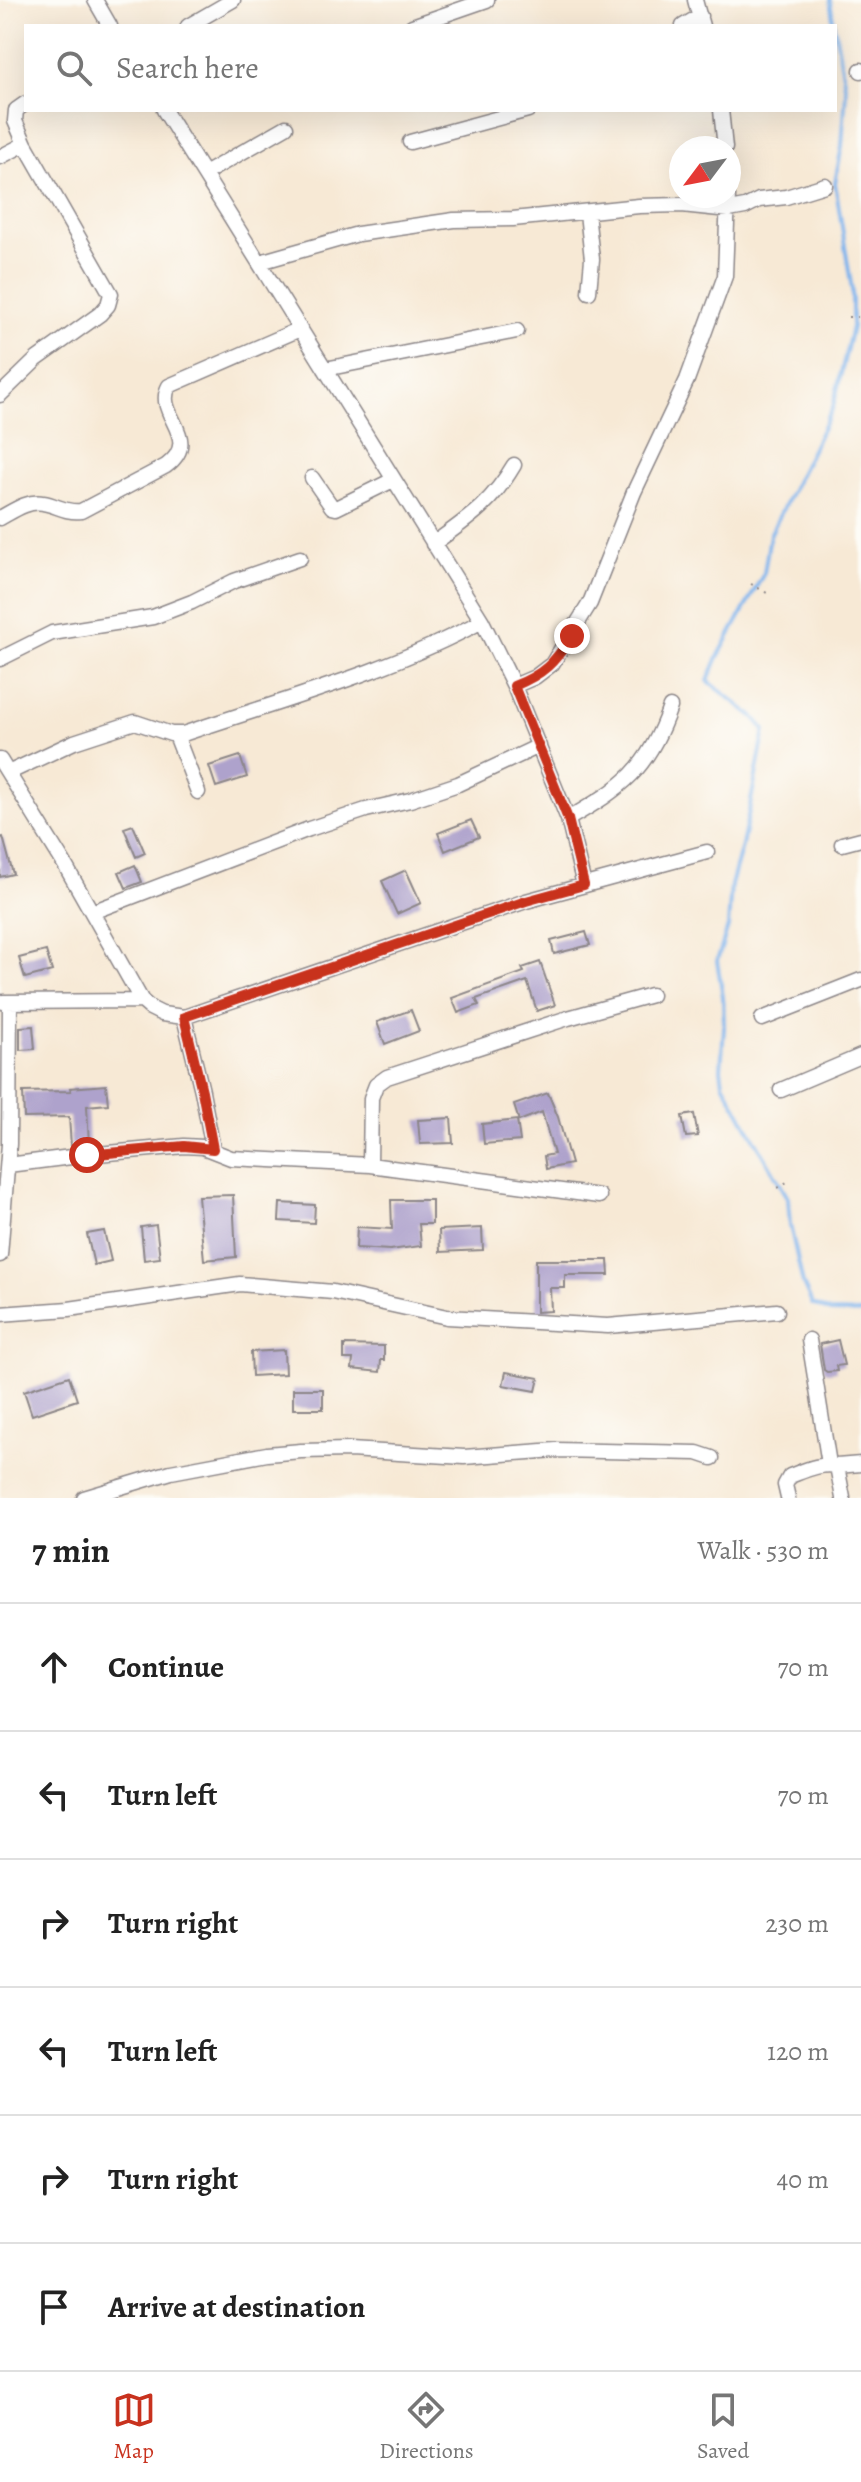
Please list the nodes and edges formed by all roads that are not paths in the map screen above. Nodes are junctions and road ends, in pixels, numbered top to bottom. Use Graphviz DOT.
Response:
graph roads {
  1 [pos="95,0"];
  2 [pos="233,0"];
  3 [pos="487,0"];
  4 [pos="695,0"];
  5 [pos="701,21"];
  6 [pos="109,24"];
  7 [pos="191,24"];
  8 [pos="418,24"];
  9 [pos="24,104"];
  10 [pos="165,112"];
  11 [pos="521,112"];
  12 [pos="721,112"];
  13 [pos="286,127"];
  14 [pos="724,136"];
  15 [pos="410,142"];
  16 [pos="25,144"];
  17 [pos="0,157"];
  18 [pos="204,174"];
  19 [pos="825,185"];
  20 [pos="669,205"];
  21 [pos="741,206"];
  22 [pos="728,208"];
  23 [pos="587,213"];
  24 [pos="260,262"];
  25 [pos="589,292"];
  26 [pos="300,329"];
  27 [pos="517,331"];
  28 [pos="325,369"];
  29 [pos="0,395"];
  30 [pos="514,465"];
  31 [pos="312,478"];
  32 [pos="393,480"];
  33 [pos="0,518"];
  34 [pos="433,544"];
  35 [pos="300,558"];
  36 [pos="482,621"];
  37 [pos="0,659"];
  38 [pos="514,686"];
  39 [pos="670,707"];
  40 [pos="176,735"];
  41 [pos="539,746"];
  42 [pos="4,766"];
  43 [pos="198,792"];
  44 [pos="568,819"];
  45 [pos="861,839"];
  46 [pos="842,844"];
  47 [pos="707,852"];
  48 [pos="584,885"];
  49 [pos="92,912"];
  50 [pos="861,980"];
  51 [pos="651,995"];
  52 [pos="142,1001"];
  53 [pos="5,1002"];
  54 [pos="184,1017"];
  55 [pos="762,1019"];
  56 [pos="861,1056"];
  57 [pos="781,1090"];
  58 [pos="213,1149"];
  59 [pos="8,1165"];
  60 [pos="370,1165"];
  61 [pos="599,1196"];
  62 [pos="0,1255"];
  63 [pos="777,1311"];
  64 [pos="0,1314"];
  65 [pos="809,1340"];
  66 [pos="712,1458"];
  67 [pos="861,1464"];
  68 [pos="833,1465"];
  69 [pos="84,1498"];
  70 [pos="788,1498"];
  71 [pos="843,1498"];
  1 -- 6 [label="street"];
  2 -- 7 [label="street"];
  3 -- 8 [label="street"];
  4 -- 5 [label="street"];
  9 -- 16 [label="street"];
  10 -- 18 [label="street"];
  11 -- 15 [label="street"];
  12 -- 14 [label="street"];
  13 -- 18 [label="street"];
  16 -- 17 [label="street"];
  16 -- 29 [label="street"];
  18 -- 24 [label="street"];
  19 -- 21 [label="street"];
  20 -- 23 [label="street"];
  22 -- 38 [label="street"];
  23 -- 24 [label="street"];
  23 -- 25 [label="street"];
  24 -- 26 [label="street"];
  26 -- 28 [label="street"];
  26 -- 33 [label="street"];
  27 -- 28 [label="street"];
  28 -- 32 [label="street"];
  30 -- 34 [label="street"];
  31 -- 32 [label="street"];
  32 -- 34 [label="street"];
  34 -- 36 [label="street"];
  35 -- 37 [label="street"];
  36 -- 38 [label="street"];
  36 -- 40 [label="street"];
  38 -- 41 [label="street"];
  39 -- 44 [label="street"];
  40 -- 42 [label="street"];
  40 -- 43 [label="street"];
  41 -- 44 [label="street"];
  41 -- 49 [label="street"];
  42 -- 49 [label="street"];
  44 -- 48 [label="street"];
  45 -- 46 [label="street"];
  47 -- 48 [label="street"];
  48 -- 54 [label="street"];
  49 -- 52 [label="street"];
  50 -- 55 [label="street"];
  51 -- 60 [label="street"];
  52 -- 53 [label="street"];
  52 -- 54 [label="street"];
  53 -- 59 [label="street"];
  54 -- 58 [label="street"];
  56 -- 57 [label="street"];
  58 -- 59 [label="street"];
  58 -- 60 [label="street"];
  59 -- 62 [label="street"];
  60 -- 61 [label="street"];
  63 -- 64 [label="street"];
  65 -- 68 [label="street"];
  66 -- 69 [label="street"];
  67 -- 68 [label="street"];
  68 -- 70 [label="street"];
  68 -- 71 [label="street"];
}
